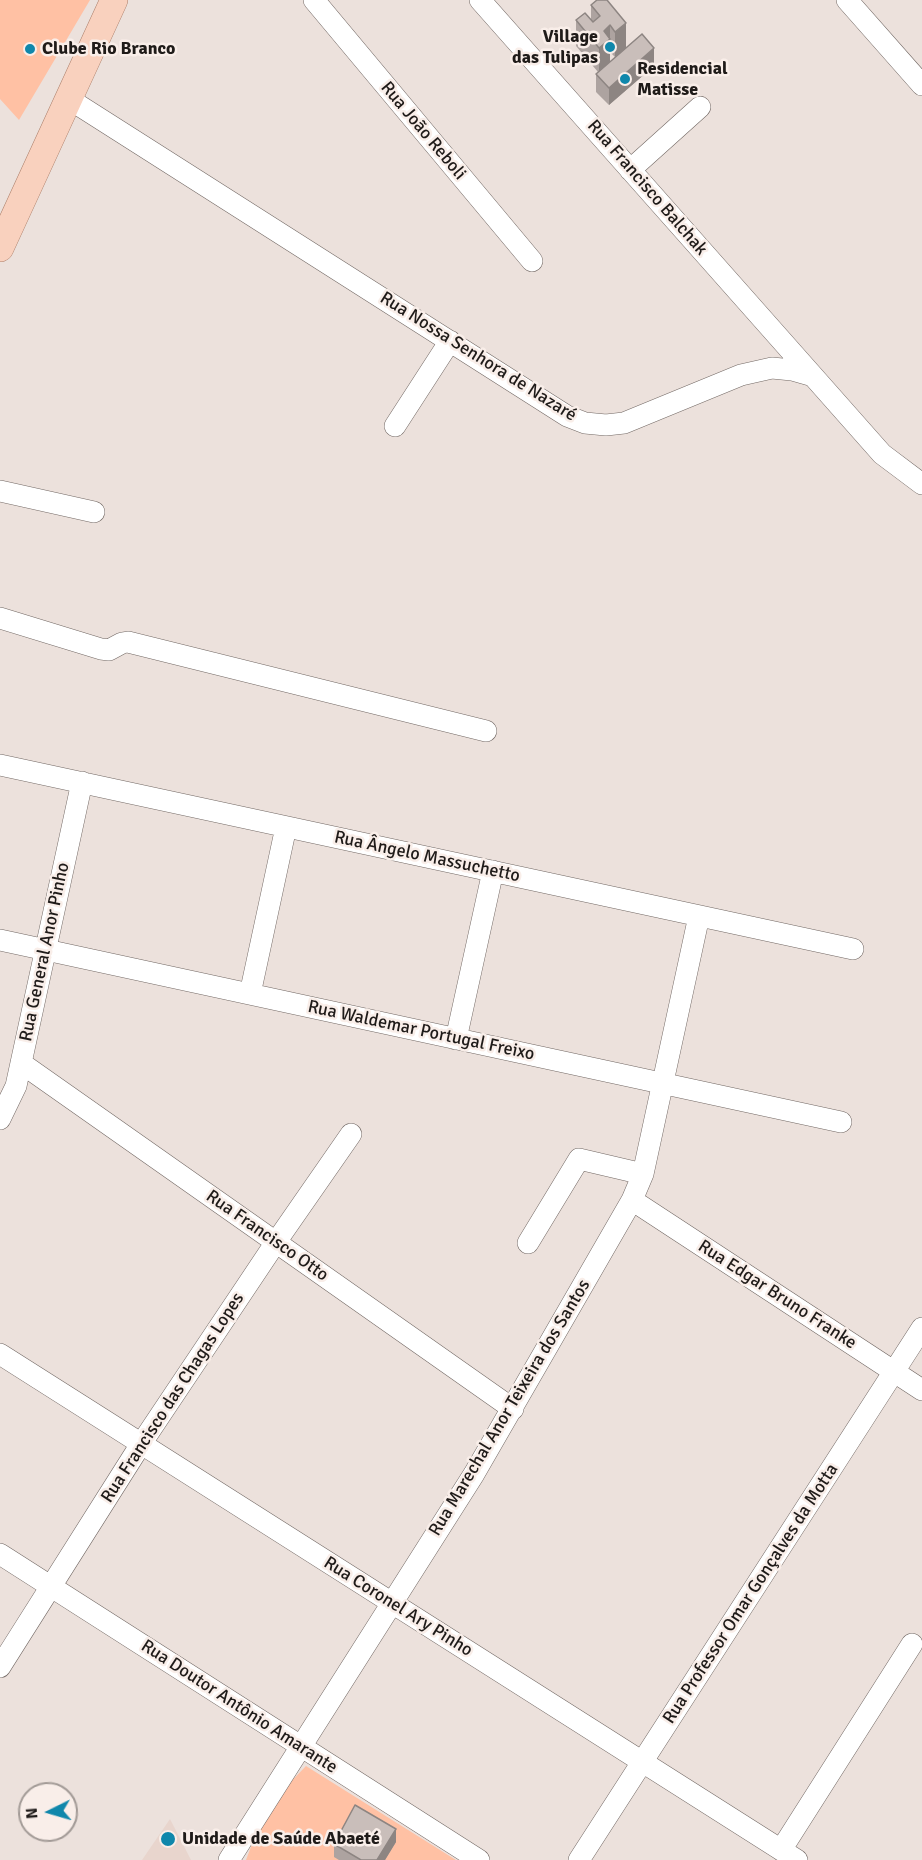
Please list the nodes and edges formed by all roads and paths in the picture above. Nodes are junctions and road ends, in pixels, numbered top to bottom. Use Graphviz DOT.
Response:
graph roads {
  1 [pos="314,0"];
  2 [pos="480,0"];
  3 [pos="847,0"];
  4 [pos="111,2"];
  5 [pos="922,85"];
  6 [pos="69,99"];
  7 [pos="700,107"];
  8 [pos="630,170"];
  9 [pos="2,236"];
  10 [pos="532,261"];
  11 [pos="450,341"];
  12 [pos="813,376"];
  13 [pos="395,426"];
  14 [pos="922,484"];
  15 [pos="0,491"];
  16 [pos="94,512"];
  17 [pos="0,618"];
  18 [pos="486,731"];
  19 [pos="0,765"];
  20 [pos="82,782"];
  21 [pos="286,827"];
  22 [pos="493,871"];
  23 [pos="699,916"];
  24 [pos="0,940"];
  25 [pos="45,950"];
  26 [pos="854,950"];
  27 [pos="250,994"];
  28 [pos="456,1039"];
  29 [pos="21,1063"];
  30 [pos="663,1083"];
  31 [pos="0,1119"];
  32 [pos="842,1122"];
  33 [pos="351,1134"];
  34 [pos="643,1174"];
  35 [pos="632,1200"];
  36 [pos="276,1242"];
  37 [pos="528,1243"];
  38 [pos="922,1328"];
  39 [pos="0,1354"];
  40 [pos="894,1371"];
  41 [pos="922,1390"];
  42 [pos="513,1408"];
  43 [pos="141,1444"];
  44 [pos="0,1554"];
  45 [pos="51,1586"];
  46 [pos="392,1603"];
  47 [pos="912,1644"];
  48 [pos="0,1666"];
  49 [pos="302,1747"];
  50 [pos="642,1762"];
  51 [pos="789,1855"];
  52 [pos="229,1860"];
  53 [pos="479,1860"];
  54 [pos="579,1860"];
  1 -- 10 [label="street, Rua João Reboli"];
  2 -- 8 [label="street, Rua Francisco Balchak"];
  3 -- 5 [label="street"];
  4 -- 6 [label="main road"];
  6 -- 9 [label="main road"];
  6 -- 11 [label="street, Rua Nossa Senhora de Nazaré"];
  7 -- 8 [label="street"];
  8 -- 12 [label="street, Rua Francisco Balchak"];
  11 -- 12 [label="street, Rua Nossa Senhora de Nazaré"];
  11 -- 13 [label="street"];
  12 -- 14 [label="street"];
  15 -- 16 [label="street"];
  17 -- 18 [label="street"];
  19 -- 20 [label="street, Rua Ângelo Massuchetto"];
  20 -- 21 [label="street, Rua Ângelo Massuchetto"];
  20 -- 25 [label="street, Rua General Anor Pinho"];
  21 -- 22 [label="street, Rua Ângelo Massuchetto"];
  21 -- 27 [label="street"];
  22 -- 23 [label="street, Rua Ângelo Massuchetto"];
  22 -- 28 [label="street"];
  23 -- 26 [label="street, Rua Ângelo Massuchetto"];
  23 -- 30 [label="street, Rua Marechal Anor Teixeira dos Santos"];
  24 -- 25 [label="street, Rua Waldemar Portugal Freixo"];
  25 -- 27 [label="street, Rua Waldemar Portugal Freixo"];
  25 -- 29 [label="street, Rua General Anor Pinho"];
  27 -- 28 [label="street, Rua Waldemar Portugal Freixo"];
  28 -- 30 [label="street, Rua Waldemar Portugal Freixo"];
  29 -- 31 [label="street, Rua General Anor Pinho"];
  29 -- 36 [label="street, Rua Francisco Otto"];
  30 -- 32 [label="street, Rua Waldemar Portugal Freixo"];
  30 -- 34 [label="street, Rua Marechal Anor Teixeira dos Santos"];
  33 -- 36 [label="street, Rua Francisco das Chagas Lopes"];
  34 -- 35 [label="street, Rua Marechal Anor Teixeira dos Santos"];
  34 -- 37 [label="street"];
  35 -- 40 [label="street, Rua Edgar Bruno Franke"];
  35 -- 42 [label="street, Rua Marechal Anor Teixeira dos Santos"];
  36 -- 42 [label="street, Rua Francisco Otto"];
  36 -- 43 [label="street, Rua Francisco das Chagas Lopes"];
  38 -- 40 [label="street, Rua Professor Omar Gonçalves da Motta"];
  39 -- 43 [label="street, Rua Coronel Ary Pinho"];
  40 -- 41 [label="street, Rua Edgar Bruno Franke"];
  40 -- 50 [label="street, Rua Professor Omar Gonçalves da Motta"];
  42 -- 46 [label="street, Rua Marechal Anor Teixeira dos Santos"];
  43 -- 45 [label="street, Rua Francisco das Chagas Lopes"];
  43 -- 46 [label="street, Rua Coronel Ary Pinho"];
  44 -- 45 [label="street, Rua Doutor Antônio Amarante"];
  45 -- 48 [label="street, Rua Francisco das Chagas Lopes"];
  45 -- 49 [label="street, Rua Doutor Antônio Amarante"];
  46 -- 49 [label="street, Rua Marechal Anor Teixeira dos Santos"];
  46 -- 50 [label="street, Rua Coronel Ary Pinho"];
  47 -- 51 [label="street"];
  49 -- 52 [label="street, Rua Marechal Anor Teixeira dos Santos"];
  49 -- 53 [label="street, Rua Doutor Antônio Amarante"];
  50 -- 51 [label="street, Rua Coronel Ary Pinho"];
  50 -- 54 [label="street, Rua Professor Omar Gonçalves da Motta"];
}
